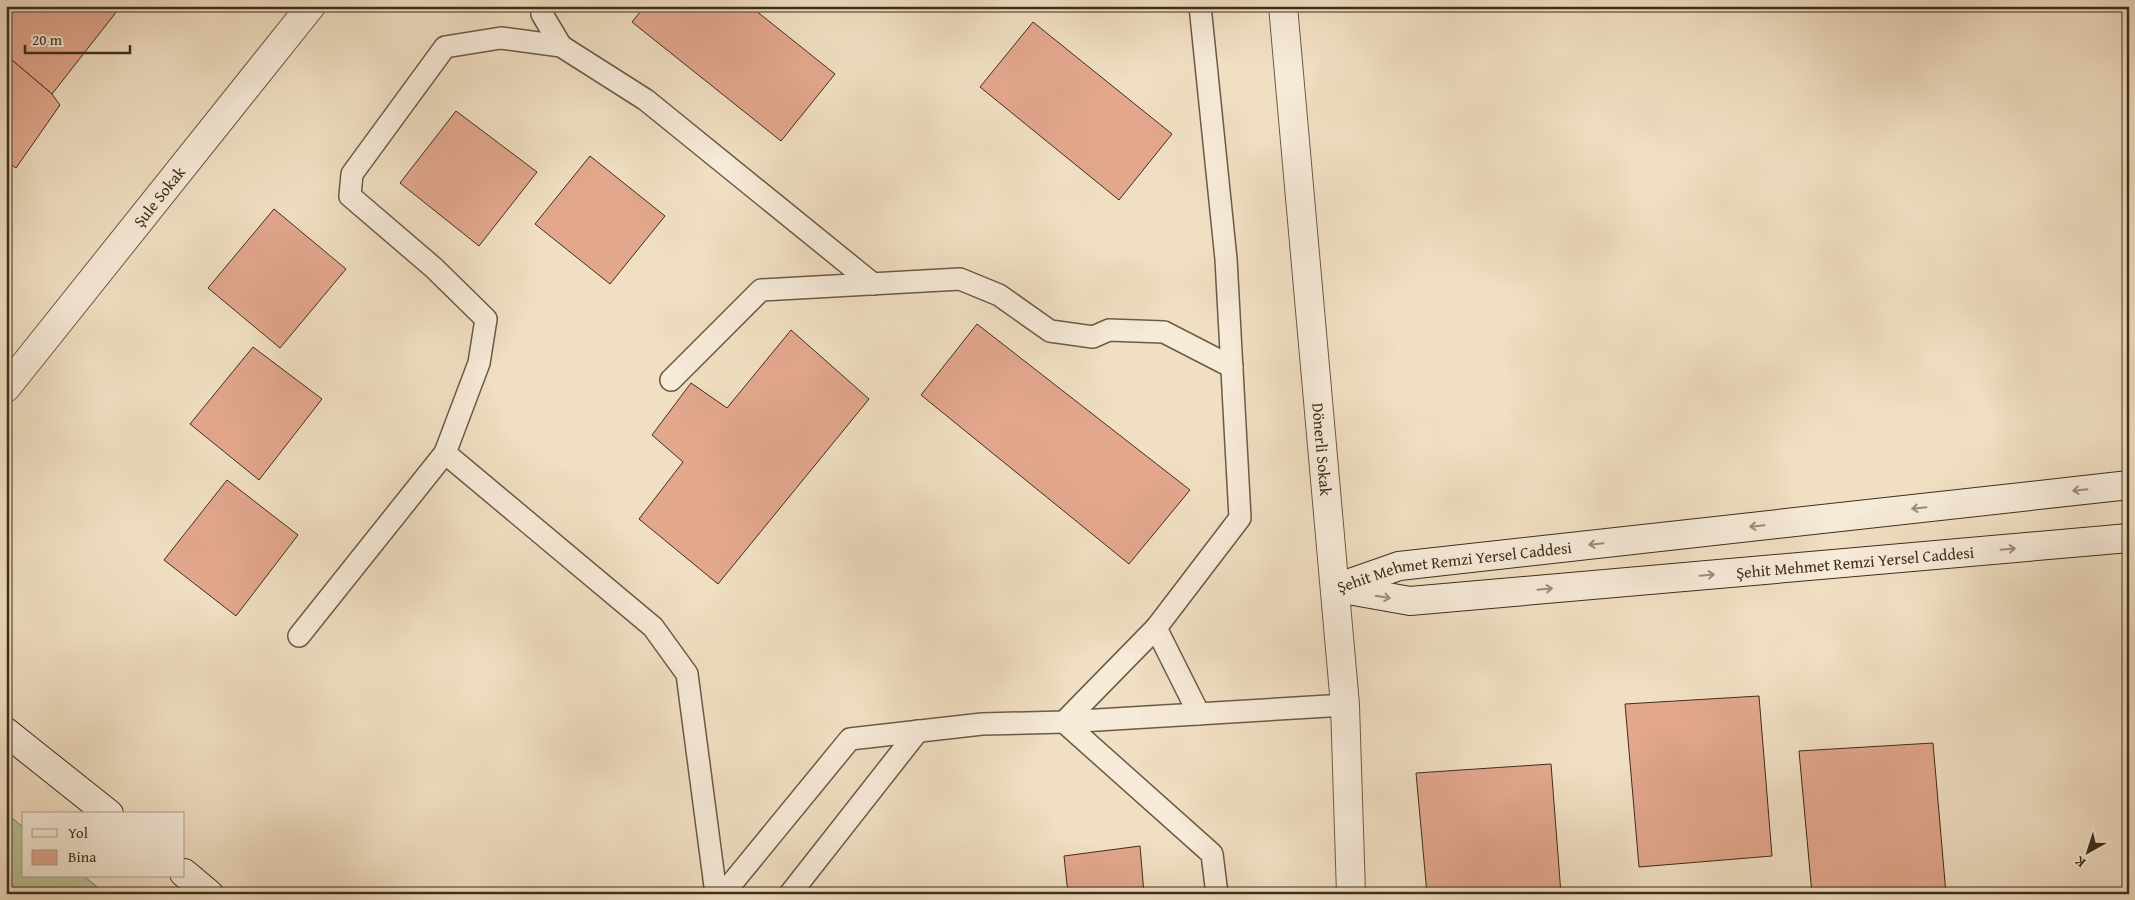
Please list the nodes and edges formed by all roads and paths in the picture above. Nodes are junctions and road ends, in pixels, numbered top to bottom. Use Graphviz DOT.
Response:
graph roads {
  1 [pos="311,6"];
  2 [pos="543,6"];
  3 [pos="1200,6"];
  4 [pos="1283,6"];
  5 [pos="561,46"];
  6 [pos="873,284"];
  7 [pos="1232,367"];
  8 [pos="672,380"];
  9 [pos="6,388"];
  10 [pos="445,453"];
  11 [pos="2129,485"];
  12 [pos="2129,538"];
  13 [pos="1336,588"];
  14 [pos="1156,628"];
  15 [pos="299,636"];
  16 [pos="1345,705"];
  17 [pos="1199,714"];
  18 [pos="1064,722"];
  19 [pos="918,731"];
  20 [pos="6,732"];
  21 [pos="106,812"];
  22 [pos="185,874"];
  23 [pos="209,894"];
  24 [pos="716,894"];
  25 [pos="723,894"];
  26 [pos="790,894"];
  27 [pos="1218,894"];
  28 [pos="1351,894"];
  1 -- 9 [label="main road, Şule Sokak"];
  2 -- 5 [label="lane"];
  3 -- 7 [label="lane"];
  4 -- 13 [label="main road, Dönerli Sokak"];
  5 -- 6 [label="lane"];
  5 -- 10 [label="lane"];
  6 -- 7 [label="lane"];
  6 -- 8 [label="lane"];
  7 -- 14 [label="lane"];
  10 -- 15 [label="lane"];
  10 -- 24 [label="lane"];
  11 -- 13 [label="main road, Şehit Mehmet Remzi Yersel Caddesi, one-way"];
  13 -- 12 [label="main road, Şehit Mehmet Remzi Yersel Caddesi, one-way"];
  13 -- 16 [label="main road, Dönerli Sokak"];
  14 -- 17 [label="lane"];
  14 -- 18 [label="lane"];
  16 -- 17 [label="lane"];
  16 -- 28 [label="main road, Dönerli Sokak"];
  17 -- 18 [label="lane"];
  18 -- 19 [label="lane"];
  18 -- 27 [label="lane"];
  19 -- 25 [label="lane"];
  19 -- 26 [label="lane"];
  20 -- 21 [label="main road"];
  22 -- 23 [label="main road"];
}
